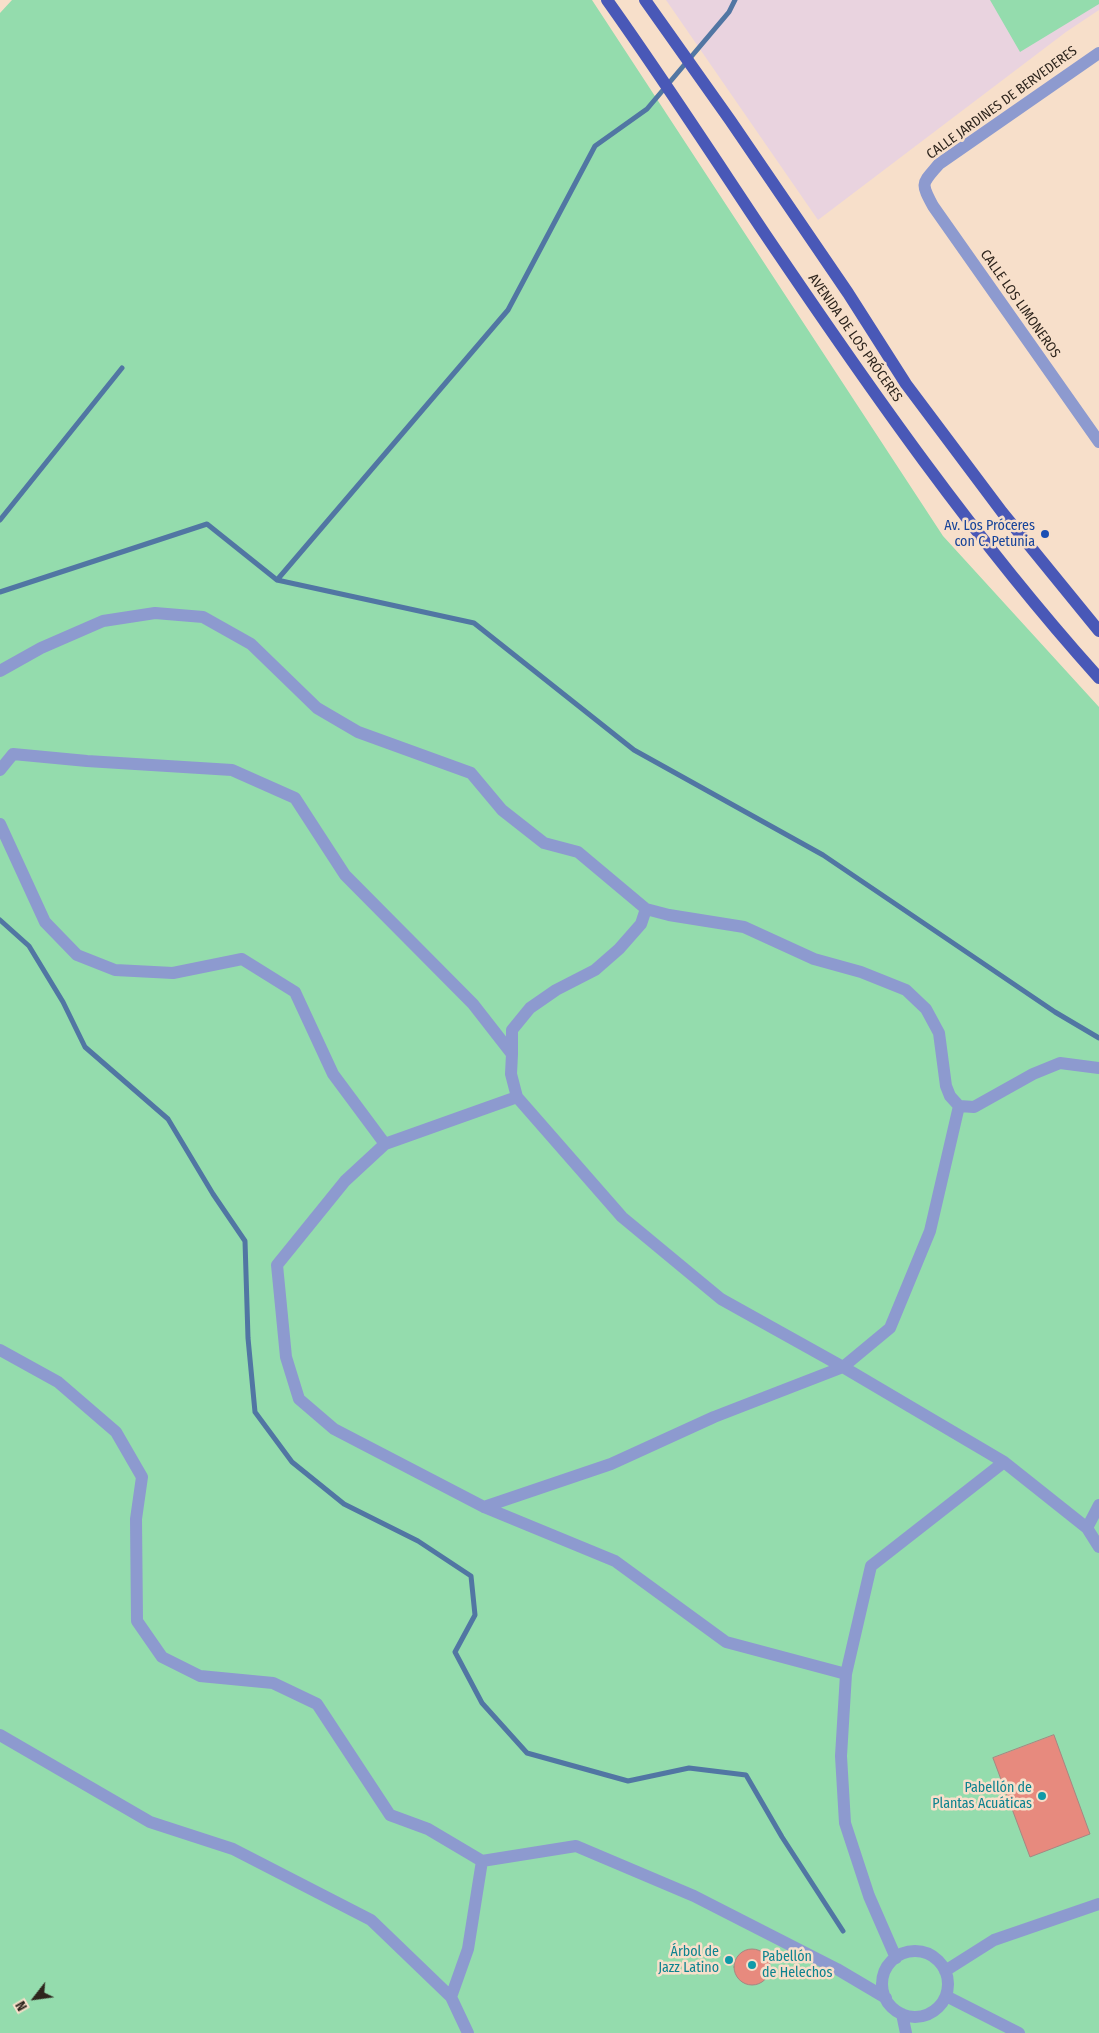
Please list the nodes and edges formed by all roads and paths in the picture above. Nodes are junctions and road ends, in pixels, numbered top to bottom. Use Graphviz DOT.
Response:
graph roads {
  1 [pos="645,0"];
  2 [pos="610,4"];
  3 [pos="1099,53"];
  4 [pos="924,181"];
  5 [pos="1099,442"];
  6 [pos="1099,631"];
  7 [pos="0,671"];
  8 [pos="1099,678"];
  9 [pos="0,770"];
  10 [pos="0,824"];
  11 [pos="646,909"];
  12 [pos="512,1054"];
  13 [pos="1099,1068"];
  14 [pos="517,1096"];
  15 [pos="959,1106"];
  16 [pos="385,1144"];
  17 [pos="0,1350"];
  18 [pos="843,1367"];
  19 [pos="1004,1462"];
  20 [pos="1099,1504"];
  21 [pos="484,1507"];
  22 [pos="1087,1528"];
  23 [pos="1099,1547"];
  24 [pos="846,1674"];
  25 [pos="0,1735"];
  26 [pos="482,1862"];
  27 [pos="1099,1904"];
  28 [pos="896,1958"];
  29 [pos="945,1971"];
  30 [pos="946,1996"];
  31 [pos="451,1997"];
  32 [pos="886,1998"];
  33 [pos="902,2014"];
  34 [pos="468,2033"];
  35 [pos="906,2033"];
  36 [pos="1019,2033"];
  1 -- 6 [label="main road, AVENIDA DE LOS PRÓCERES"];
  2 -- 8 [label="main road, AVENIDA DE LOS PRÓCERES"];
  3 -- 4 [label="street, CALLE JARDINES DE BERVEDERES"];
  4 -- 5 [label="street, CALLE LOS LIMONEROS"];
  7 -- 11 [label="street"];
  9 -- 12 [label="street"];
  10 -- 16 [label="street"];
  11 -- 12 [label="street"];
  11 -- 15 [label="street"];
  12 -- 14 [label="street"];
  13 -- 15 [label="street"];
  14 -- 16 [label="street"];
  14 -- 18 [label="street"];
  15 -- 18 [label="street"];
  16 -- 21 [label="street"];
  17 -- 26 [label="street"];
  18 -- 19 [label="street"];
  18 -- 21 [label="street"];
  19 -- 22 [label="street"];
  19 -- 24 [label="street"];
  20 -- 22 [label="street"];
  21 -- 24 [label="street"];
  22 -- 23 [label="street"];
  24 -- 28 [label="street"];
  25 -- 31 [label="street"];
  26 -- 31 [label="street"];
  26 -- 32 [label="street"];
  27 -- 29 [label="street"];
  28 -- 29 [label="street"];
  28 -- 32 [label="street"];
  29 -- 30 [label="street"];
  30 -- 33 [label="street"];
  30 -- 36 [label="street"];
  31 -- 34 [label="street"];
  32 -- 33 [label="street"];
  33 -- 35 [label="street"];
}
